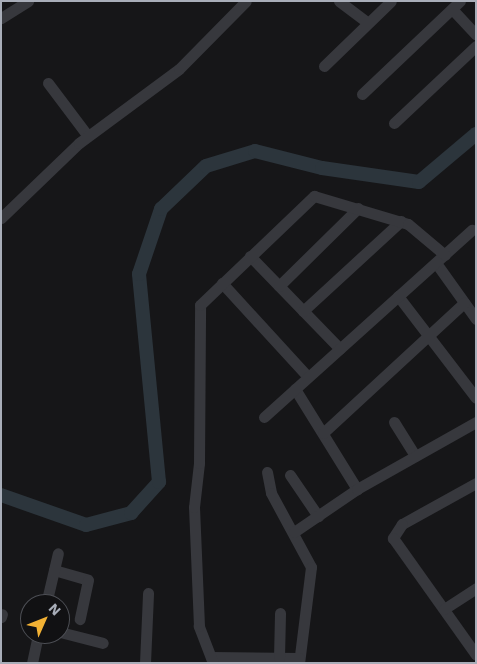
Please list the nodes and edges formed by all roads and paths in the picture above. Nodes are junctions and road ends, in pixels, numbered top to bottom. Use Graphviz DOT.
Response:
graph roads {
  1 [pos="28,1"];
  2 [pos="246,1"];
  3 [pos="339,1"];
  4 [pos="391,1"];
  5 [pos="456,5"];
  6 [pos="1,18"];
  7 [pos="368,22"];
  8 [pos="476,35"];
  9 [pos="476,46"];
  10 [pos="324,66"];
  11 [pos="48,83"];
  12 [pos="362,94"];
  13 [pos="394,123"];
  14 [pos="88,136"];
  15 [pos="358,208"];
  16 [pos="1,218"];
  17 [pos="402,221"];
  18 [pos="474,230"];
  19 [pos="445,255"];
  20 [pos="250,256"];
  21 [pos="436,263"];
  22 [pos="222,283"];
  23 [pos="279,286"];
  24 [pos="398,296"];
  25 [pos="464,303"];
  26 [pos="304,311"];
  27 [pos="476,319"];
  28 [pos="430,335"];
  29 [pos="340,349"];
  30 [pos="308,377"];
  31 [pos="295,389"];
  32 [pos="476,398"];
  33 [pos="264,417"];
  34 [pos="394,422"];
  35 [pos="476,422"];
  36 [pos="322,433"];
  37 [pos="415,456"];
  38 [pos="267,472"];
  39 [pos="290,475"];
  40 [pos="476,483"];
  41 [pos="357,489"];
  42 [pos="318,516"];
  43 [pos="294,532"];
  44 [pos="58,554"];
  45 [pos="54,570"];
  46 [pos="476,588"];
  47 [pos="148,593"];
  48 [pos="48,594"];
  49 [pos="444,609"];
  50 [pos="280,613"];
  51 [pos="80,619"];
  52 [pos="70,634"];
  53 [pos="104,643"];
  54 [pos="36,644"];
  55 [pos="476,655"];
  56 [pos="281,659"];
  57 [pos="212,660"];
  58 [pos="231,660"];
  59 [pos="248,660"];
  60 [pos="265,660"];
  61 [pos="299,660"];
  62 [pos="32,663"];
  63 [pos="145,663"];
  1 -- 6 [label="street"];
  2 -- 14 [label="street"];
  3 -- 7 [label="street"];
  4 -- 7 [label="street"];
  5 -- 8 [label="street"];
  5 -- 12 [label="street"];
  7 -- 10 [label="street"];
  9 -- 13 [label="street"];
  11 -- 14 [label="street"];
  14 -- 16 [label="street"];
  15 -- 17 [label="street"];
  15 -- 20 [label="street"];
  15 -- 23 [label="street"];
  17 -- 19 [label="street"];
  17 -- 26 [label="street"];
  18 -- 19 [label="street"];
  19 -- 21 [label="street"];
  20 -- 22 [label="street"];
  20 -- 23 [label="street"];
  21 -- 24 [label="street"];
  21 -- 25 [label="street"];
  22 -- 30 [label="street"];
  22 -- 57 [label="street"];
  23 -- 26 [label="street"];
  24 -- 28 [label="street"];
  24 -- 29 [label="street"];
  25 -- 27 [label="street"];
  25 -- 28 [label="street"];
  26 -- 29 [label="street"];
  28 -- 32 [label="street"];
  28 -- 36 [label="street"];
  29 -- 30 [label="street"];
  30 -- 31 [label="street"];
  31 -- 33 [label="street"];
  31 -- 36 [label="street"];
  34 -- 37 [label="street"];
  35 -- 37 [label="street"];
  36 -- 41 [label="street"];
  37 -- 41 [label="street"];
  38 -- 43 [label="street"];
  39 -- 42 [label="street"];
  40 -- 49 [label="street"];
  41 -- 42 [label="street"];
  42 -- 43 [label="street"];
  43 -- 61 [label="street"];
  44 -- 45 [label="street"];
  45 -- 48 [label="street"];
  45 -- 51 [label="street"];
  46 -- 49 [label="street"];
  47 -- 63 [label="street"];
  49 -- 55 [label="street"];
  50 -- 56 [label="street"];
  52 -- 53 [label="street"];
  54 -- 62 [label="street"];
  56 -- 60 [label="street"];
  56 -- 61 [label="street"];
  57 -- 58 [label="street"];
  58 -- 59 [label="street"];
  59 -- 60 [label="street"];
}
